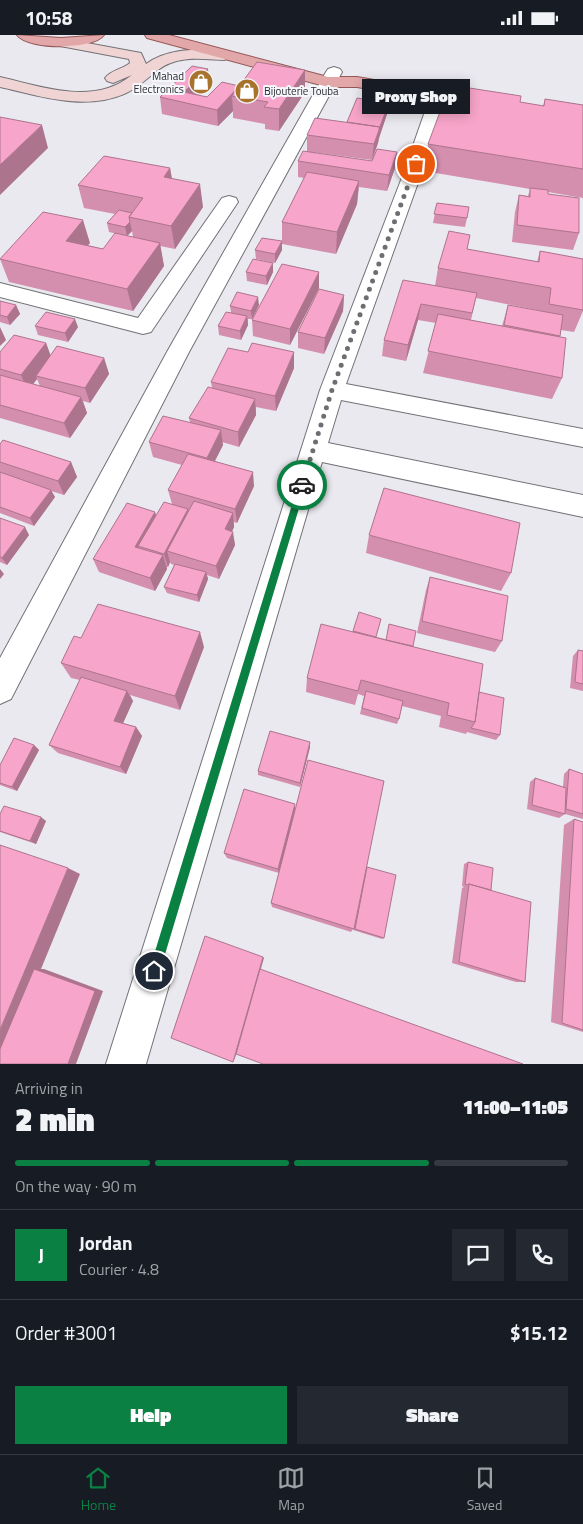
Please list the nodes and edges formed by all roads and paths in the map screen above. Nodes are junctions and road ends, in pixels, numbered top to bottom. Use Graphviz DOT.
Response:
graph roads {
  1 [pos="24,35"];
  2 [pos="97,35"];
  3 [pos="152,35"];
  4 [pos="191,35"];
  5 [pos="60,42"];
  6 [pos="224,55"];
  7 [pos="0,75"];
  8 [pos="331,77"];
  9 [pos="0,82"];
  10 [pos="438,97"];
  11 [pos="500,107"];
  12 [pos="229,202"];
  13 [pos="0,290"];
  14 [pos="332,390"];
  15 [pos="583,438"];
  16 [pos="313,450"];
  17 [pos="583,506"];
  18 [pos="0,689"];
  19 [pos="126,1064"];
  1 -- 5 [label="main road"];
  2 -- 5 [label="main road"];
  3 -- 6 [label="main road"];
  4 -- 8 [label="main road"];
  5 -- 7 [label="street"];
  6 -- 8 [label="main road"];
  6 -- 9 [label="street"];
  8 -- 10 [label="main road"];
  8 -- 18 [label="street"];
  10 -- 11 [label="main road"];
  10 -- 14 [label="street"];
  12 -- 13 [label="street"];
  14 -- 15 [label="street"];
  14 -- 16 [label="street"];
  16 -- 17 [label="street"];
  16 -- 19 [label="street"];
}
